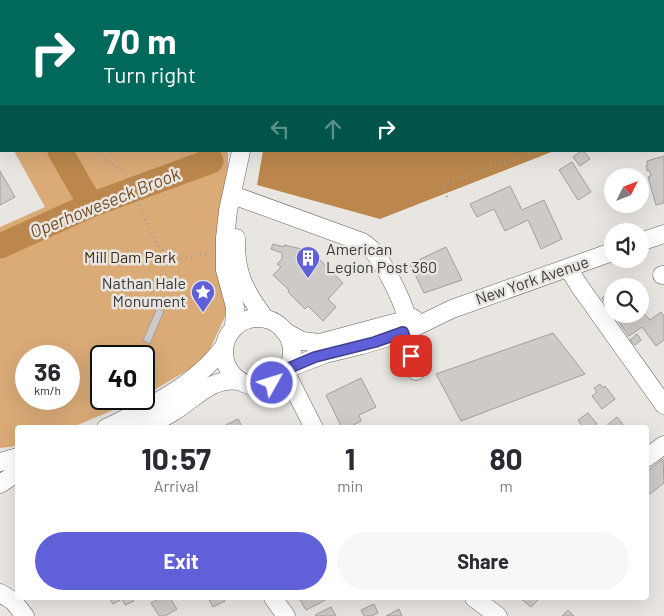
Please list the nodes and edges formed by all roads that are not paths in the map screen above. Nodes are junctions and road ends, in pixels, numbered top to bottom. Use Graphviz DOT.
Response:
graph roads {
  1 [pos="242,152"];
  2 [pos="242,152"];
  3 [pos="242,198"];
  4 [pos="664,234"];
  5 [pos="649,239"];
  6 [pos="604,255"];
  7 [pos="568,268"];
  8 [pos="264,317"];
  9 [pos="405,325"];
  10 [pos="234,328"];
  11 [pos="284,331"];
  12 [pos="223,348"];
  13 [pos="416,370"];
  14 [pos="287,371"];
  15 [pos="239,381"];
  16 [pos="664,405"];
  17 [pos="171,422"];
  18 [pos="112,425"];
  19 [pos="156,425"];
  20 [pos="313,425"];
  21 [pos="664,445"];
  22 [pos="649,456"];
  23 [pos="15,458"];
  24 [pos="0,462"];
  25 [pos="15,474"];
  26 [pos="0,484"];
  27 [pos="0,593"];
  28 [pos="274,600"];
  29 [pos="477,600"];
  30 [pos="25,616"];
  31 [pos="286,616"];
  32 [pos="498,616"];
  1 -- 3 [label="street"];
  2 -- 10 [label="street"];
  3 -- 8 [label="street"];
  3 -- 9 [label="street"];
  4 -- 5 [label="street"];
  6 -- 7 [label="street, New York Avenue"];
  7 -- 9 [label="street, New York Avenue"];
  7 -- 16 [label="street"];
  8 -- 10 [label="street"];
  8 -- 11 [label="street"];
  9 -- 11 [label="street, New York Avenue"];
  9 -- 13 [label="street"];
  9 -- 14 [label="street, New York Avenue"];
  10 -- 12 [label="street"];
  11 -- 14 [label="street"];
  12 -- 15 [label="street"];
  12 -- 18 [label="street"];
  14 -- 15 [label="street"];
  14 -- 20 [label="street"];
  15 -- 17 [label="street"];
  17 -- 19 [label="street"];
  21 -- 22 [label="street"];
  23 -- 24 [label="street"];
  25 -- 26 [label="street"];
  27 -- 30 [label="street"];
  28 -- 31 [label="street"];
  29 -- 32 [label="street"];
}
